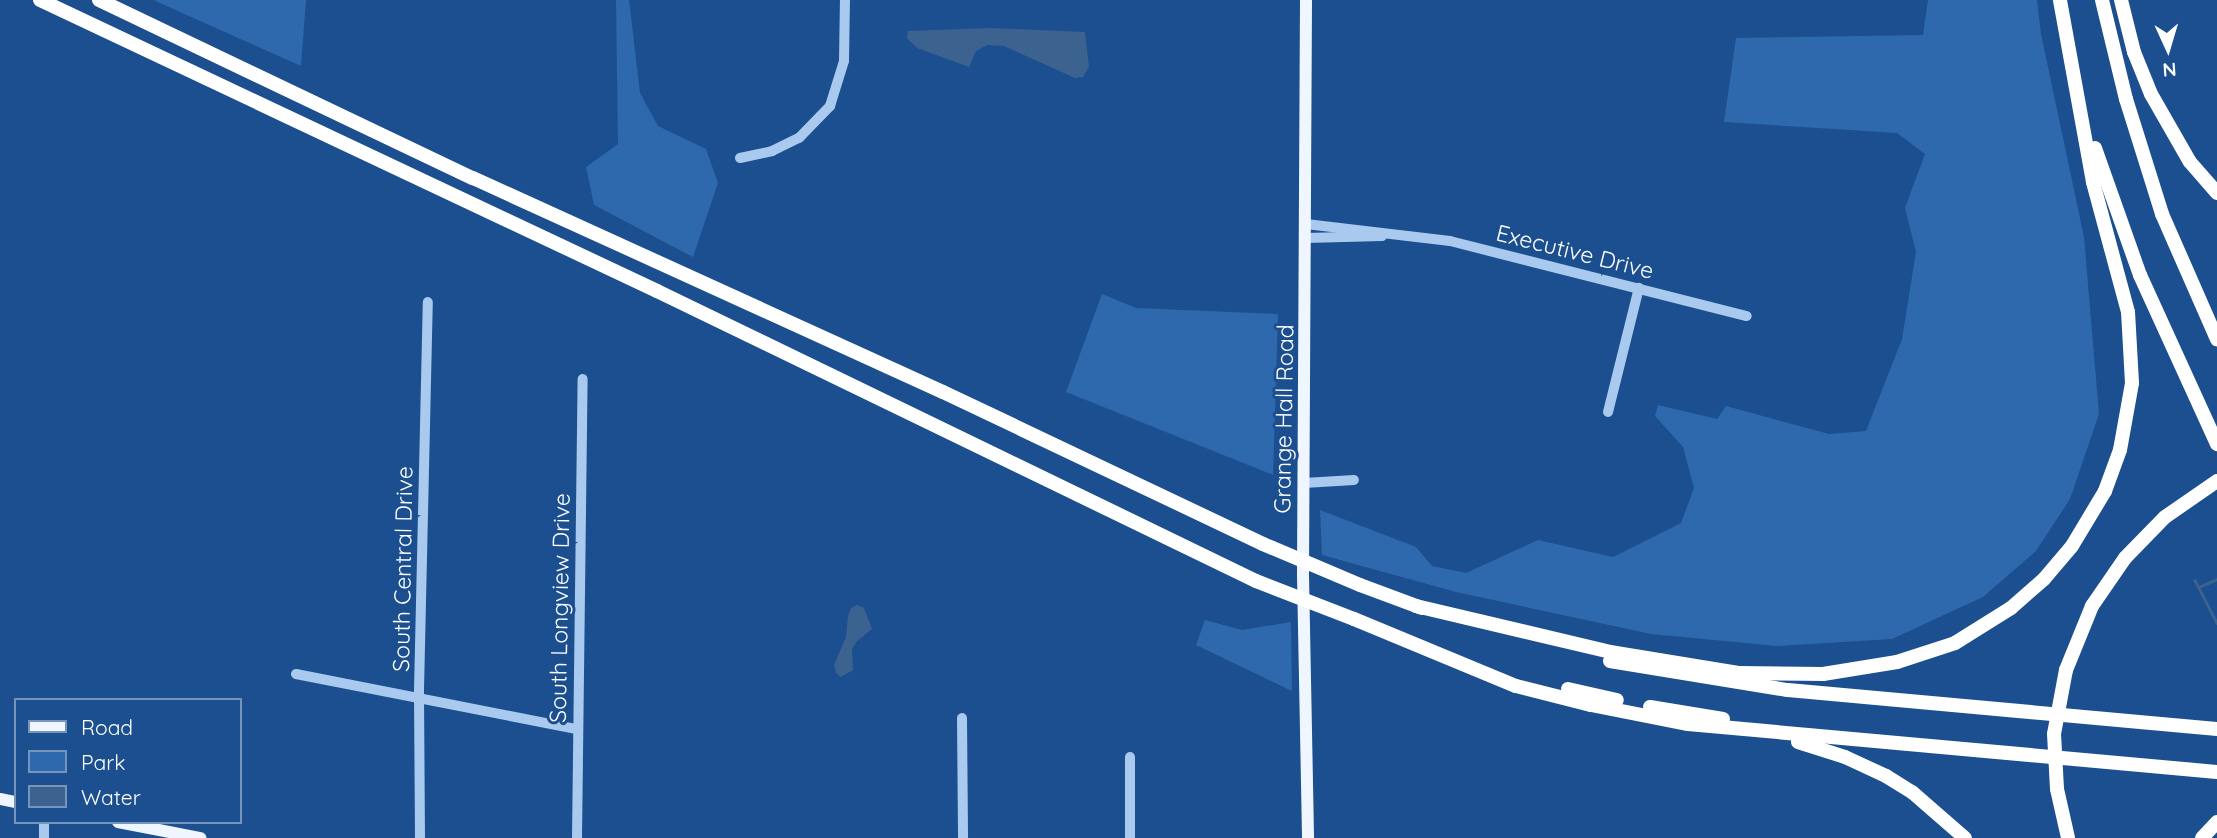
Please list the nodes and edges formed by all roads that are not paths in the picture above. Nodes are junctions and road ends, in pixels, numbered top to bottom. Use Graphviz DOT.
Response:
graph roads {
  1 [pos="40,0"];
  2 [pos="99,0"];
  3 [pos="845,0"];
  4 [pos="1306,0"];
  5 [pos="2060,0"];
  6 [pos="2102,0"];
  7 [pos="2121,0"];
  8 [pos="2073,66"];
  9 [pos="740,158"];
  10 [pos="2217,193"];
  11 [pos="1306,224"];
  12 [pos="1392,233"];
  13 [pos="1306,238"];
  14 [pos="1640,288"];
  15 [pos="428,302"];
  16 [pos="1747,316"];
  17 [pos="2217,337"];
  18 [pos="583,379"];
  19 [pos="1608,412"];
  20 [pos="2217,444"];
  21 [pos="1353,480"];
  22 [pos="2217,481"];
  23 [pos="1304,483"];
  24 [pos="1416,606"];
  25 [pos="1419,646"];
  26 [pos="296,674"];
  27 [pos="421,698"];
  28 [pos="962,718"];
  29 [pos="577,729"];
  30 [pos="2217,729"];
  31 [pos="1777,734"];
  32 [pos="1130,757"];
  33 [pos="2217,764"];
  34 [pos="2217,772"];
  35 [pos="2217,822"];
  36 [pos="128,824"];
  37 [pos="200,838"];
  38 [pos="420,838"];
  39 [pos="577,838"];
  40 [pos="963,838"];
  41 [pos="1130,838"];
  42 [pos="1308,838"];
  43 [pos="1965,838"];
  44 [pos="2068,838"];
  45 [pos="2202,838"];
  1 -- 25 [label="highway, bridge"];
  2 -- 24 [label="highway, bridge"];
  3 -- 9 [label="street"];
  4 -- 11 [label="main road, Grange Hall Road"];
  5 -- 8 [label="highway"];
  6 -- 17 [label="highway"];
  7 -- 10 [label="highway"];
  8 -- 20 [label="highway"];
  8 -- 24 [label="highway"];
  11 -- 12 [label="street, Executive Drive"];
  11 -- 13 [label="main road, Grange Hall Road"];
  12 -- 13 [label="street, Executive Drive"];
  12 -- 14 [label="street, Executive Drive"];
  13 -- 23 [label="main road, Grange Hall Road"];
  14 -- 16 [label="street, Executive Drive"];
  14 -- 19 [label="street"];
  15 -- 27 [label="street, South Central Drive"];
  18 -- 29 [label="street, South Longview Drive"];
  21 -- 23 [label="street"];
  22 -- 44 [label="highway, bridge"];
  23 -- 42 [label="main road, Grange Hall Road"];
  24 -- 30 [label="highway"];
  25 -- 31 [label="highway"];
  25 -- 33 [label="highway"];
  26 -- 27 [label="street"];
  27 -- 29 [label="street"];
  27 -- 38 [label="street, South Central Drive"];
  28 -- 40 [label="street"];
  29 -- 39 [label="street, South Longview Drive"];
  31 -- 34 [label="highway"];
  31 -- 43 [label="highway"];
  32 -- 41 [label="street"];
  35 -- 45 [label="highway"];
  36 -- 37 [label="main road"];
}
